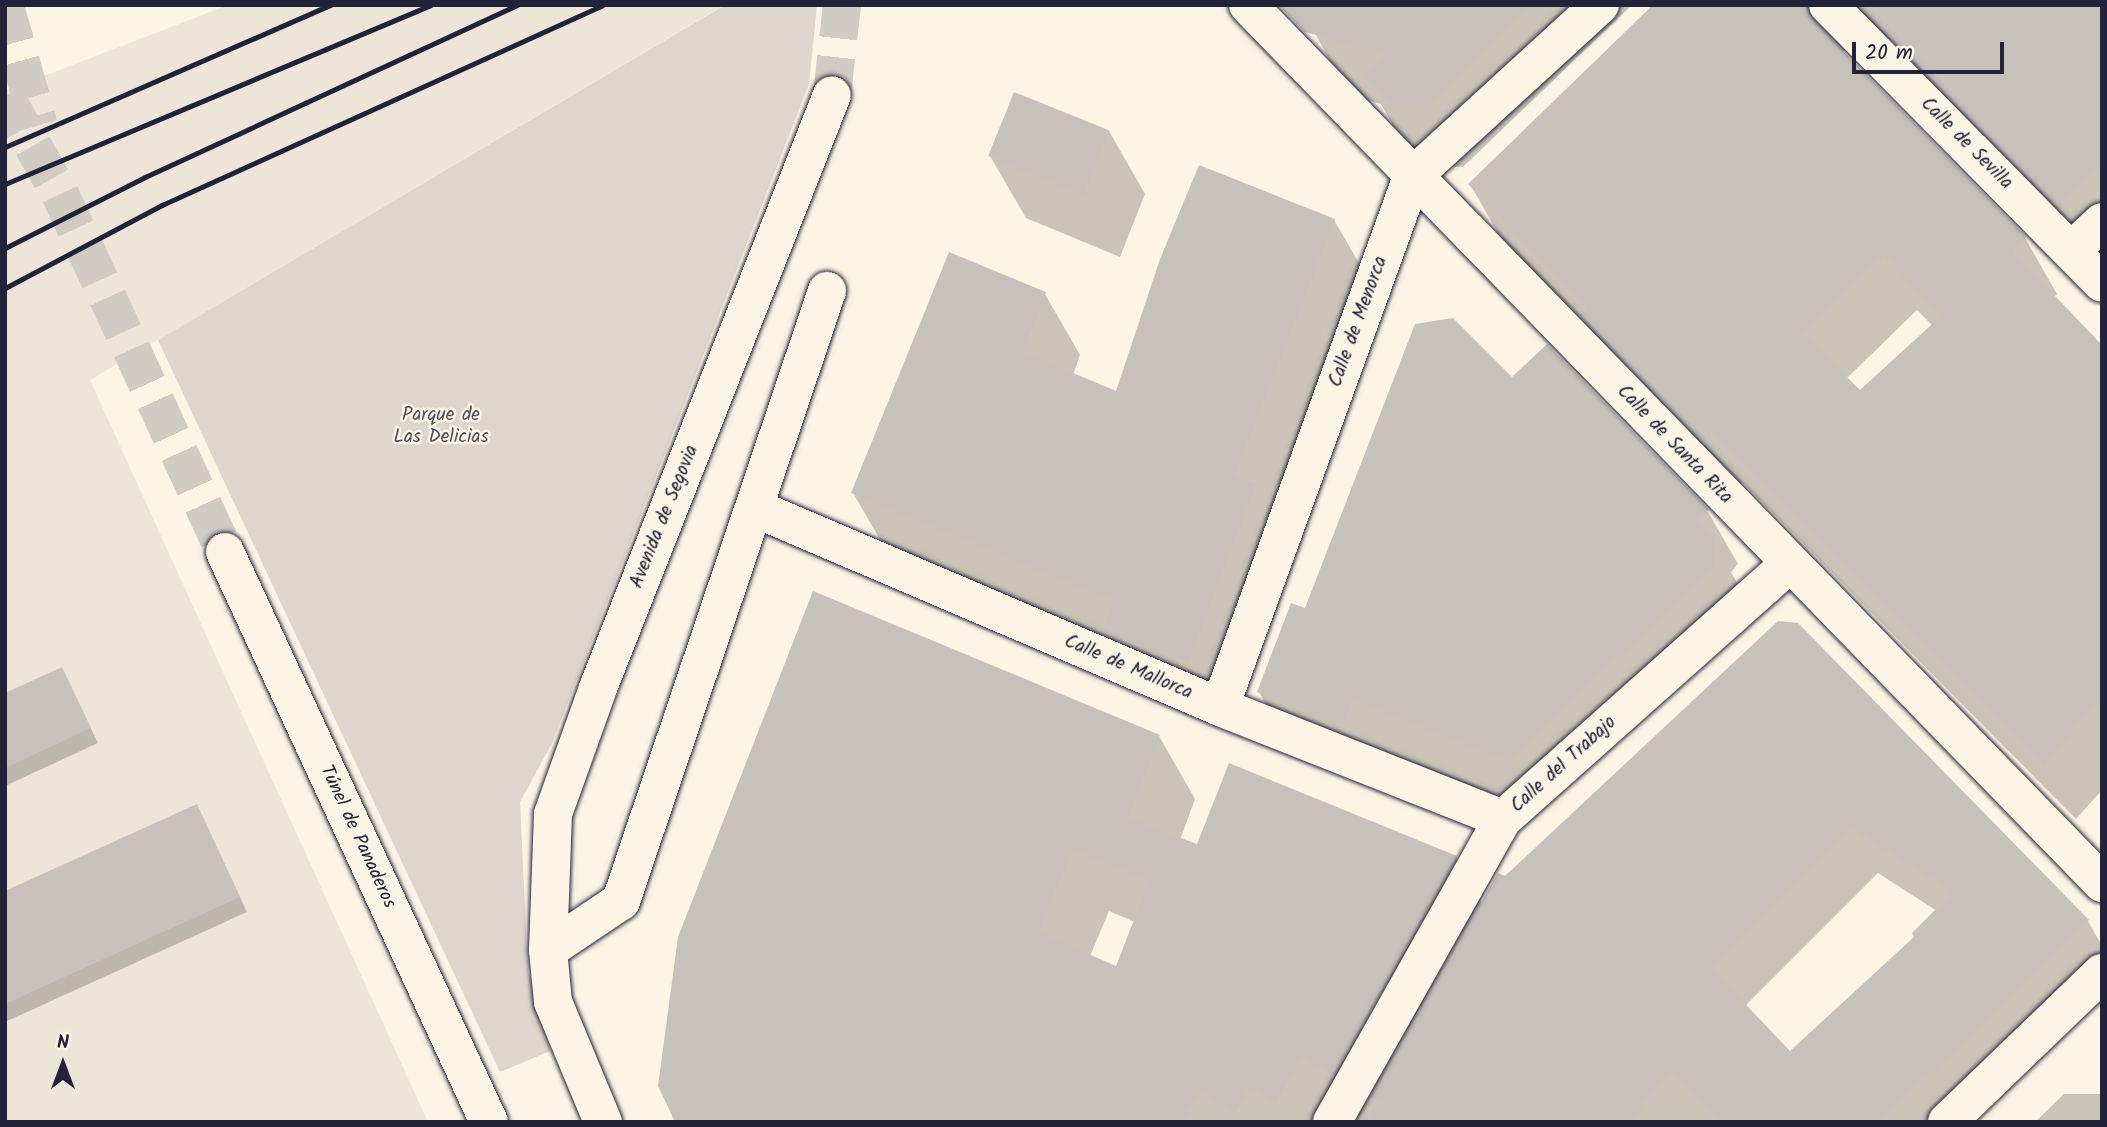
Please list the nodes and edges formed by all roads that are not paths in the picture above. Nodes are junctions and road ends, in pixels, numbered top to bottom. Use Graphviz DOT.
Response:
graph roads {
  1 [pos="1248,5"];
  2 [pos="1600,5"];
  3 [pos="1828,5"];
  4 [pos="832,95"];
  5 [pos="1412,177"];
  6 [pos="2102,222"];
  7 [pos="2071,251"];
  8 [pos="2102,284"];
  9 [pos="827,291"];
  10 [pos="757,509"];
  11 [pos="225,552"];
  12 [pos="1790,563"];
  13 [pos="1220,707"];
  14 [pos="1503,820"];
  15 [pos="2102,883"];
  16 [pos="548,950"];
  17 [pos="2095,993"];
  18 [pos="489,1122"];
  19 [pos="603,1122"];
  20 [pos="1332,1122"];
  21 [pos="1947,1122"];
  1 -- 5 [label="street, Calle de Santa Rita"];
  2 -- 5 [label="street, Calle de Menorca"];
  3 -- 7 [label="street, Calle de Sevilla"];
  4 -- 16 [label="street, Avenida de Segovia"];
  5 -- 12 [label="street, Calle de Santa Rita"];
  5 -- 13 [label="street, Calle de Menorca"];
  6 -- 7 [label="street"];
  7 -- 8 [label="street, Calle de Sevilla"];
  9 -- 10 [label="street"];
  10 -- 13 [label="street, Calle de Mallorca"];
  10 -- 16 [label="street"];
  11 -- 18 [label="street, Túnel de Panaderos"];
  12 -- 14 [label="street, Calle del Trabajo"];
  12 -- 15 [label="street, Calle de Santa Rita"];
  13 -- 14 [label="street, Calle de Mallorca"];
  14 -- 20 [label="street, Calle del Trabajo"];
  16 -- 19 [label="street, Avenida de Segovia"];
  17 -- 21 [label="street"];
}
